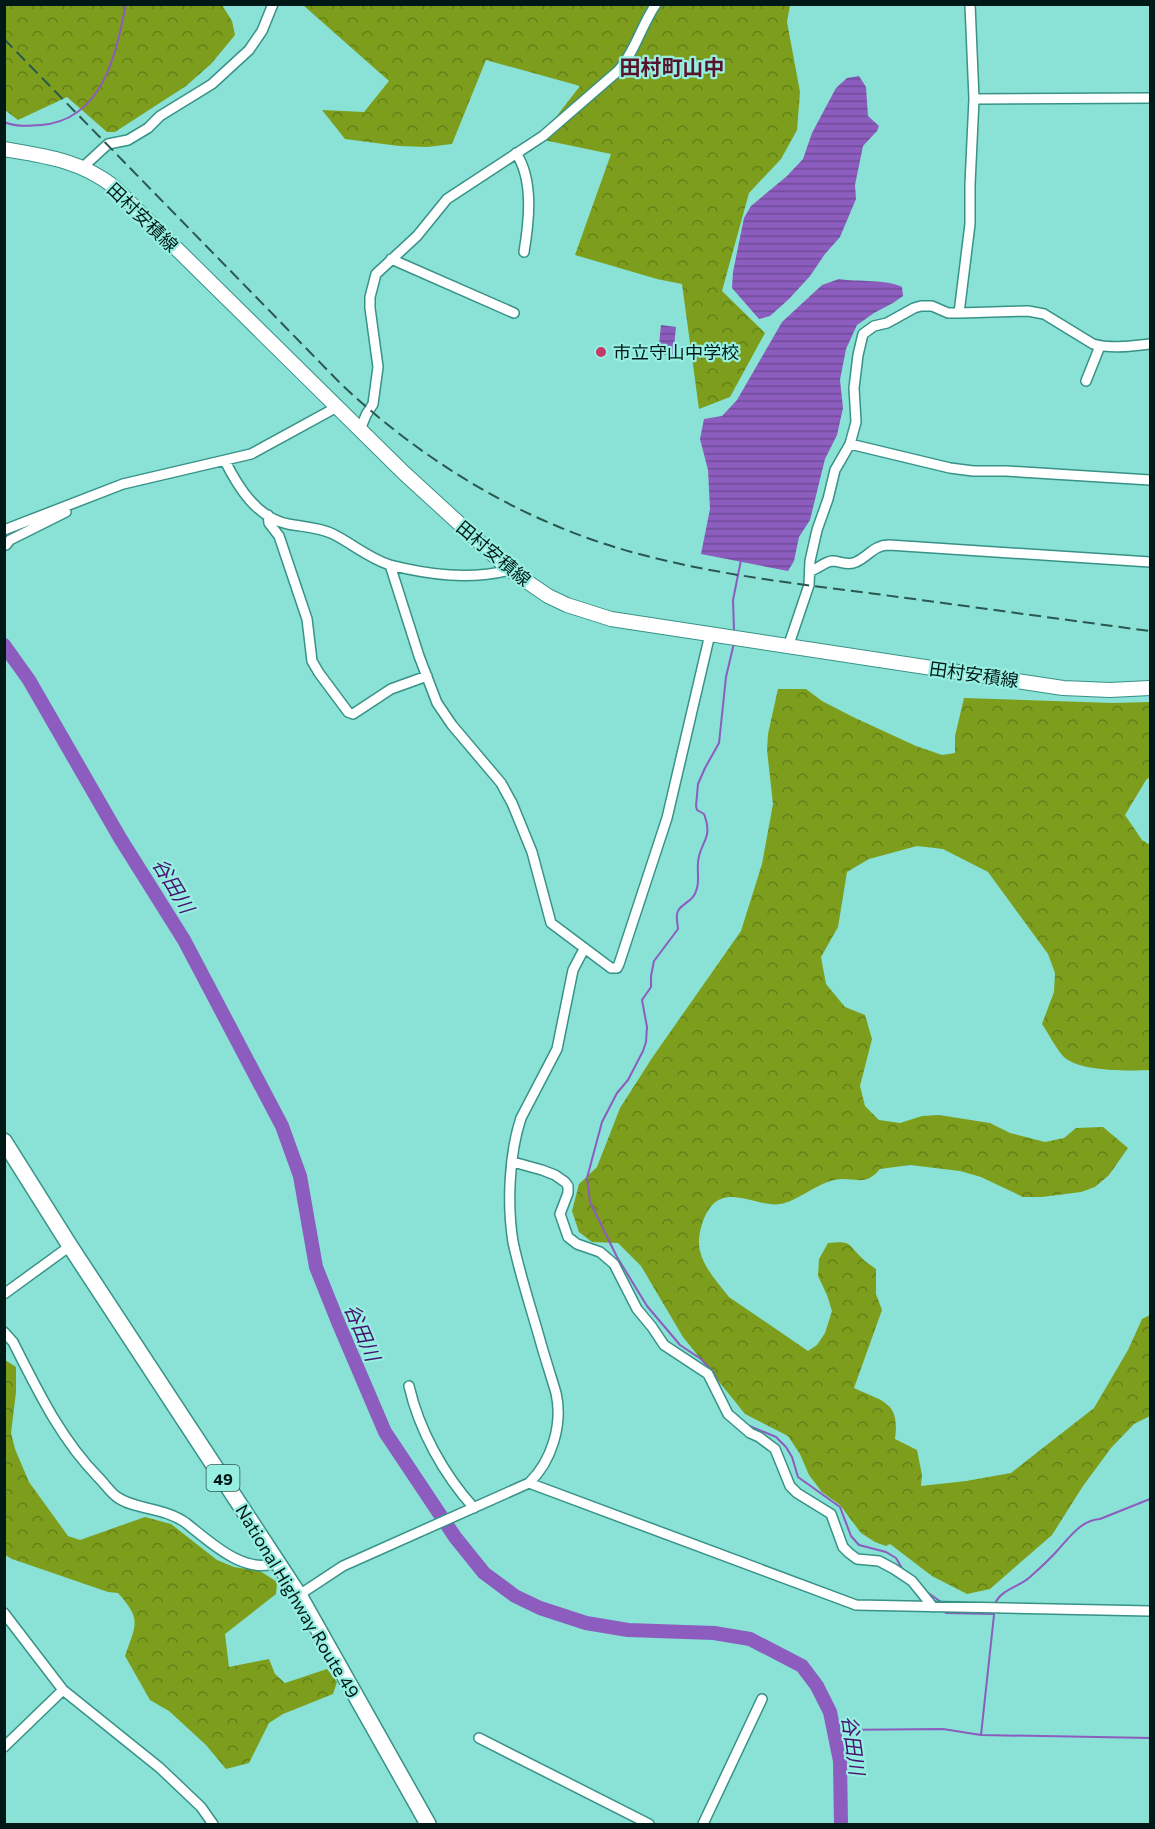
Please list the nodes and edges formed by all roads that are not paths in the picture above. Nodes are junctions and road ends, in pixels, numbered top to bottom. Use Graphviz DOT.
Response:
graph roads {
  1 [pos="273,4"];
  2 [pos="656,4"];
  3 [pos="970,4"];
  4 [pos="1150,98"];
  5 [pos="974,99"];
  6 [pos="4,149"];
  7 [pos="516,153"];
  8 [pos="83,167"];
  9 [pos="524,252"];
  10 [pos="392,259"];
  11 [pos="514,313"];
  12 [pos="959,313"];
  13 [pos="1150,344"];
  14 [pos="1100,346"];
  15 [pos="1086,381"];
  16 [pos="338,407"];
  17 [pos="360,430"];
  18 [pos="850,444"];
  19 [pos="225,461"];
  20 [pos="1150,480"];
  21 [pos="68,504"];
  22 [pos="268,515"];
  23 [pos="4,530"];
  24 [pos="6,545"];
  25 [pos="1150,562"];
  26 [pos="390,565"];
  27 [pos="510,570"];
  28 [pos="810,571"];
  29 [pos="710,634"];
  30 [pos="788,647"];
  31 [pos="427,675"];
  32 [pos="1150,688"];
  33 [pos="584,949"];
  34 [pos="4,1141"];
  35 [pos="513,1162"];
  36 [pos="70,1246"];
  37 [pos="4,1294"];
  38 [pos="4,1332"];
  39 [pos="409,1386"];
  40 [pos="530,1483"];
  41 [pos="472,1509"];
  42 [pos="278,1562"];
  43 [pos="299,1595"];
  44 [pos="933,1607"];
  45 [pos="1150,1611"];
  46 [pos="4,1613"];
  47 [pos="63,1690"];
  48 [pos="762,1699"];
  49 [pos="479,1738"];
  50 [pos="4,1747"];
  51 [pos="213,1824"];
  52 [pos="428,1824"];
  53 [pos="649,1824"];
  54 [pos="703,1824"];
  1 -- 8 [label="street"];
  2 -- 7 [label="street"];
  3 -- 5 [label="street"];
  4 -- 5 [label="street"];
  5 -- 12 [label="street"];
  6 -- 8 [label="main road, 田村安積線"];
  7 -- 9 [label="street"];
  7 -- 10 [label="street"];
  8 -- 16 [label="main road, 田村安積線"];
  10 -- 11 [label="street"];
  10 -- 17 [label="street"];
  12 -- 14 [label="street"];
  12 -- 18 [label="street"];
  13 -- 14 [label="street"];
  14 -- 15 [label="street"];
  16 -- 17 [label="main road, 田村安積線"];
  16 -- 19 [label="street"];
  17 -- 27 [label="main road, 田村安積線"];
  18 -- 20 [label="street"];
  18 -- 28 [label="street"];
  19 -- 21 [label="street"];
  19 -- 22 [label="street"];
  21 -- 23 [label="street"];
  21 -- 24 [label="street"];
  22 -- 26 [label="street"];
  22 -- 31 [label="street"];
  25 -- 28 [label="street"];
  26 -- 27 [label="street"];
  26 -- 31 [label="street"];
  27 -- 29 [label="main road, 田村安積線"];
  28 -- 30 [label="street"];
  29 -- 30 [label="main road, 田村安積線"];
  29 -- 33 [label="street"];
  30 -- 32 [label="main road, 田村安積線"];
  31 -- 33 [label="street"];
  33 -- 35 [label="street"];
  34 -- 36 [label="highway, National Highway Route 49 / 49"];
  35 -- 40 [label="street"];
  35 -- 44 [label="street"];
  36 -- 37 [label="street"];
  36 -- 42 [label="highway, National Highway Route 49 / 49"];
  38 -- 42 [label="street"];
  39 -- 41 [label="street"];
  40 -- 41 [label="street"];
  40 -- 44 [label="street"];
  41 -- 43 [label="street"];
  42 -- 43 [label="highway, National Highway Route 49 / 49"];
  43 -- 52 [label="highway, National Highway Route 49 / 49"];
  44 -- 45 [label="street"];
  46 -- 47 [label="street"];
  47 -- 50 [label="street"];
  47 -- 51 [label="street"];
  48 -- 54 [label="street"];
  49 -- 53 [label="street"];
}
